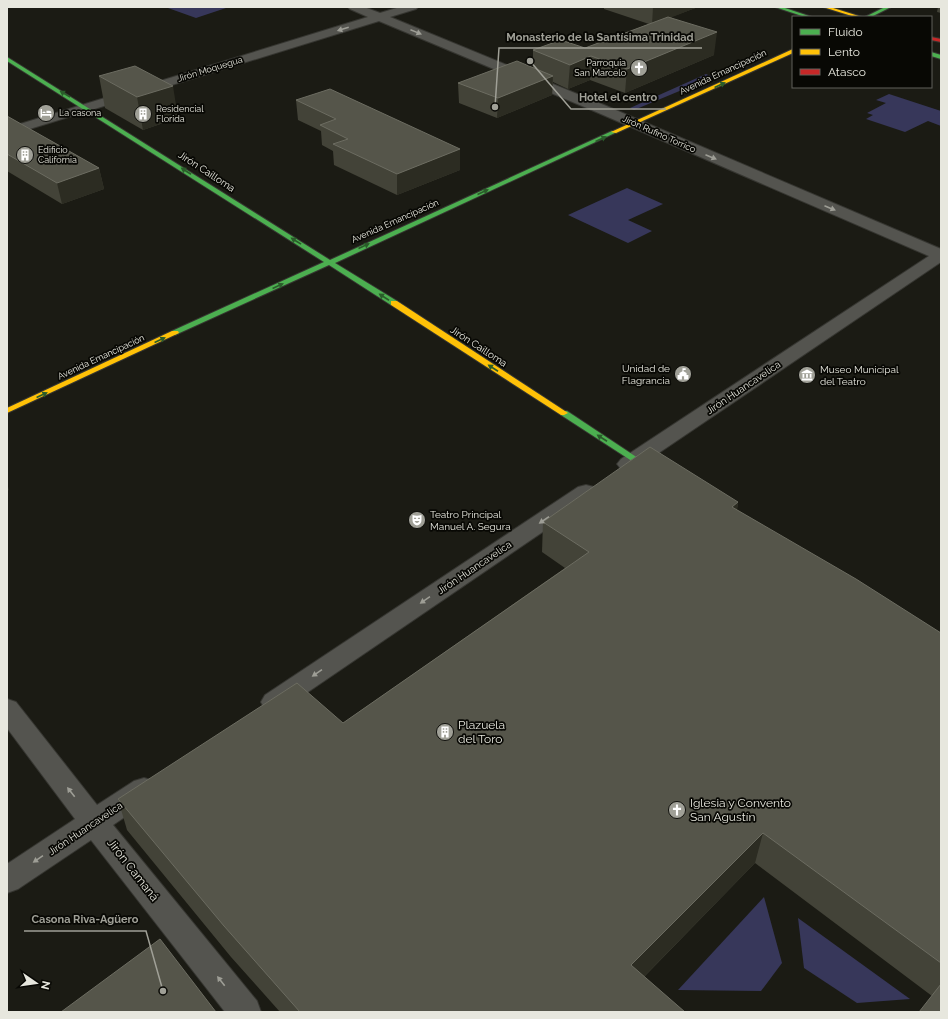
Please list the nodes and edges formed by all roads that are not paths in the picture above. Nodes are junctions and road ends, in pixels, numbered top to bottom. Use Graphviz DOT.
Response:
graph roads {
  1 [pos="354,7"];
  2 [pos="412,7"];
  3 [pos="777,7"];
  4 [pos="825,7"];
  5 [pos="844,7"];
  6 [pos="889,7"];
  7 [pos="807,16"];
  8 [pos="856,16"];
  9 [pos="872,16"];
  10 [pos="380,17"];
  11 [pos="792,51"];
  12 [pos="7,59"];
  13 [pos="86,107"];
  14 [pos="635,124"];
  15 [pos="7,132"];
  16 [pos="941,255"];
  17 [pos="329,262"];
  18 [pos="7,411"];
  19 [pos="635,460"];
  20 [pos="668,480"];
  21 [pos="7,709"];
  22 [pos="259,712"];
  23 [pos="160,778"];
  24 [pos="94,822"];
  25 [pos="7,880"];
  26 [pos="245,1012"];
  1 -- 10 [label="street, Jirón Rufino Torrico"];
  2 -- 10 [label="street, Jirón Moquegua"];
  3 -- 7 [label="street"];
  4 -- 8 [label="street"];
  5 -- 9 [label="street"];
  6 -- 9 [label="street"];
  10 -- 13 [label="street, Jirón Moquegua, one-way"];
  10 -- 14 [label="street, Jirón Rufino Torrico, one-way"];
  14 -- 11 [label="street, Avenida Emancipación, one-way"];
  13 -- 12 [label="street, Jirón Cailloma, one-way"];
  13 -- 15 [label="street, Jirón Moquegua"];
  17 -- 13 [label="street, Jirón Cailloma, one-way"];
  14 -- 16 [label="street, Jirón Rufino Torrico, one-way"];
  17 -- 14 [label="street, Avenida Emancipación, one-way"];
  16 -- 19 [label="street, Jirón Huancavelica"];
  18 -- 17 [label="street, Avenida Emancipación, one-way"];
  19 -- 17 [label="street, Jirón Cailloma, one-way"];
  19 -- 20 [label="street, Jirón Cailloma"];
  19 -- 22 [label="street, Jirón Huancavelica, one-way"];
  24 -- 21 [label="street, Jirón Camaná, one-way"];
  23 -- 24 [label="street, Jirón Huancavelica"];
  24 -- 25 [label="street, Jirón Huancavelica, one-way"];
  26 -- 24 [label="street, Jirón Camaná, one-way"];
}
